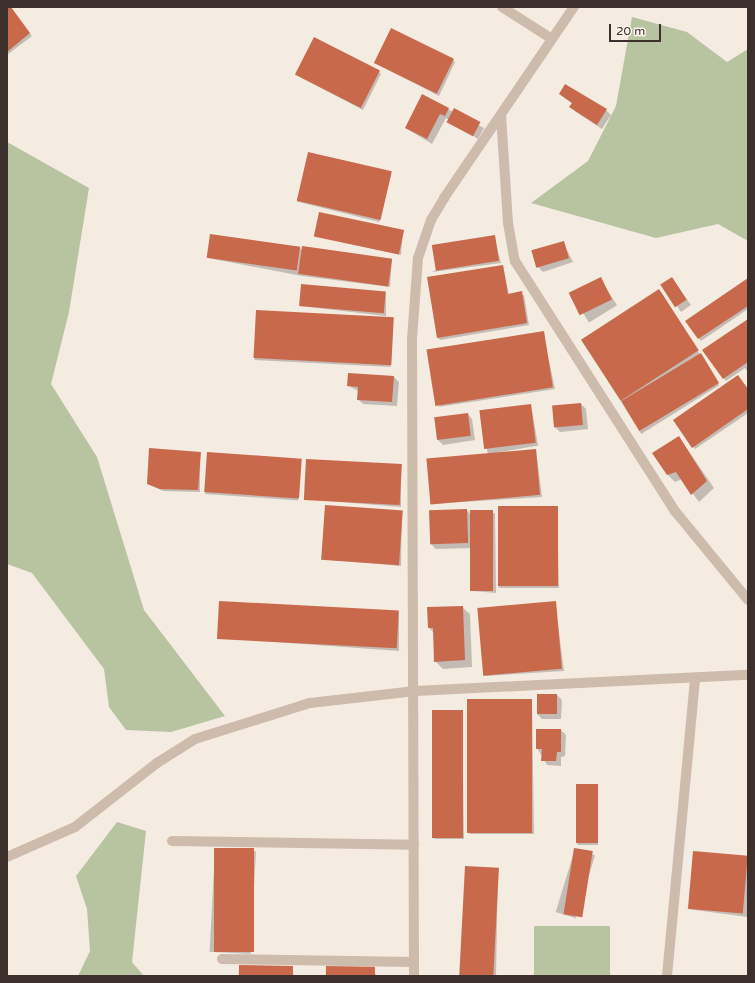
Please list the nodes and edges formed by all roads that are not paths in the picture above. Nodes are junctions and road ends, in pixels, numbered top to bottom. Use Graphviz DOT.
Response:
graph roads {
  1 [pos="502,7"];
  2 [pos="574,7"];
  3 [pos="552,39"];
  4 [pos="501,115"];
  5 [pos="748,600"];
  6 [pos="748,674"];
  7 [pos="695,678"];
  8 [pos="415,690"];
  9 [pos="172,841"];
  10 [pos="414,846"];
  11 [pos="7,857"];
  12 [pos="222,959"];
  13 [pos="414,962"];
  14 [pos="414,976"];
  15 [pos="667,976"];
  1 -- 3 [label="street"];
  2 -- 3 [label="street"];
  3 -- 4 [label="street"];
  4 -- 5 [label="street"];
  4 -- 8 [label="street"];
  6 -- 7 [label="street"];
  7 -- 8 [label="street"];
  7 -- 15 [label="street"];
  8 -- 10 [label="street"];
  8 -- 11 [label="street"];
  9 -- 10 [label="street"];
  10 -- 13 [label="street"];
  12 -- 13 [label="street"];
  13 -- 14 [label="street"];
}
